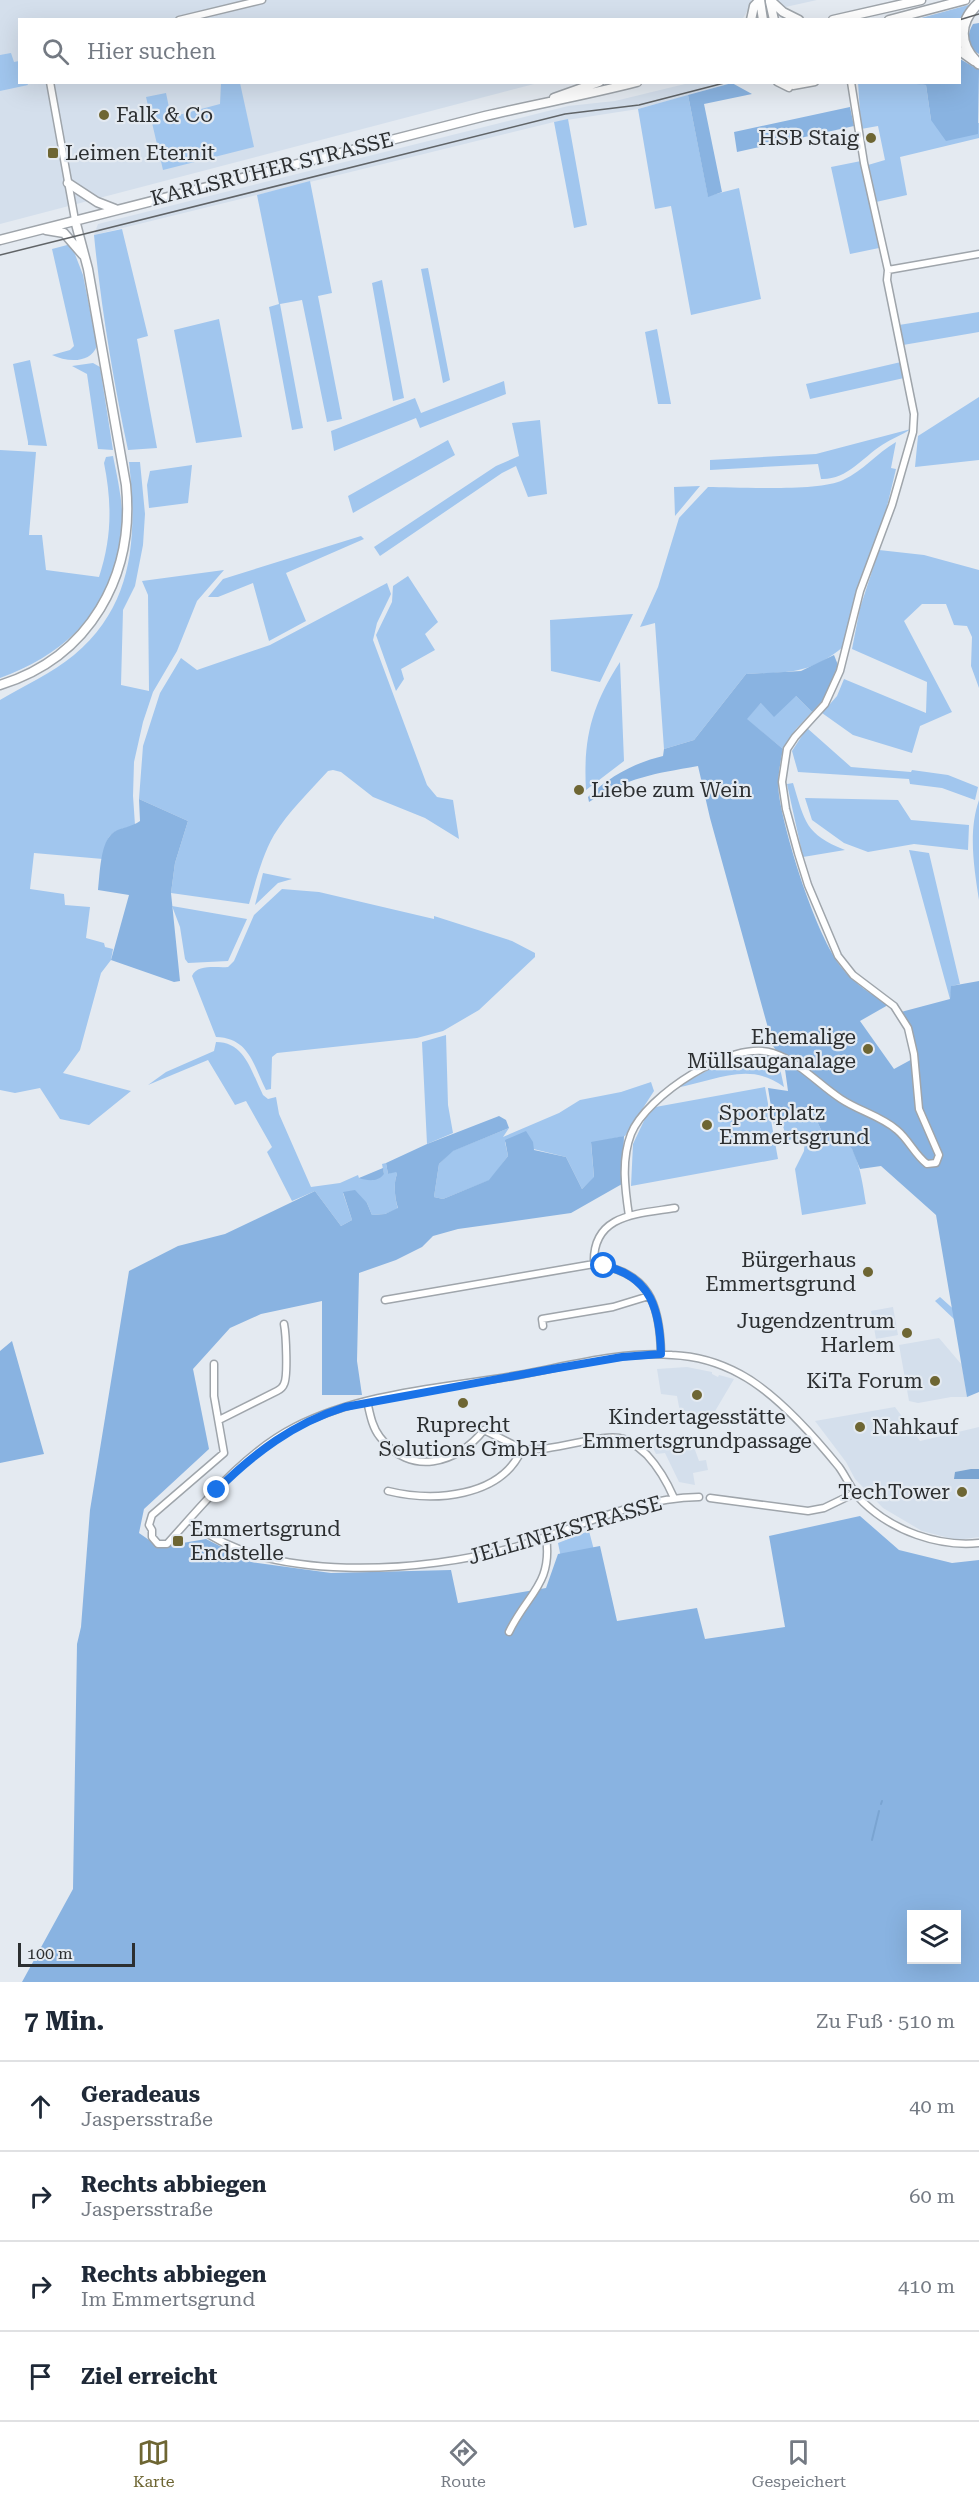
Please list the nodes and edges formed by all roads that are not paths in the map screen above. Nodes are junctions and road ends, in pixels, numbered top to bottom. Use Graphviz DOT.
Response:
graph roads {
  1 [pos="262,0"];
  2 [pos="760,0"];
  3 [pos="770,0"];
  4 [pos="921,0"];
  5 [pos="965,0"];
  6 [pos="979,3"];
  7 [pos="187,18"];
  8 [pos="751,18"];
  9 [pos="763,18"];
  10 [pos="774,18"];
  11 [pos="795,18"];
  12 [pos="842,18"];
  13 [pos="897,18"];
  14 [pos="961,53"];
  15 [pos="978,63"];
  16 [pos="50,84"];
  17 [pos="593,84"];
  18 [pos="629,84"];
  19 [pos="851,84"];
  20 [pos="545,101"];
  21 [pos="68,183"];
  22 [pos="115,209"];
  23 [pos="75,220"];
  24 [pos="42,228"];
  25 [pos="0,240"];
  26 [pos="979,254"];
  27 [pos="85,258"];
  28 [pos="888,270"];
  29 [pos="0,686"];
  30 [pos="675,1208"];
  31 [pos="629,1216"];
  32 [pos="594,1264"];
  33 [pos="649,1296"];
  34 [pos="385,1300"];
  35 [pos="284,1324"];
  36 [pos="543,1326"];
  37 [pos="661,1354"];
  38 [pos="214,1364"];
  39 [pos="367,1401"];
  40 [pos="219,1420"];
  41 [pos="522,1449"];
  42 [pos="388,1491"];
  43 [pos="855,1493"];
  44 [pos="699,1497"];
  45 [pos="674,1498"];
  46 [pos="710,1498"];
  47 [pos="190,1520"];
  48 [pos="546,1537"];
  49 [pos="979,1543"];
  50 [pos="509,1632"];
  1 -- 7 [label="street"];
  2 -- 8 [label="main road"];
  2 -- 9 [label="main road"];
  3 -- 10 [label="main road"];
  3 -- 11 [label="main road"];
  4 -- 12 [label="main road"];
  5 -- 13 [label="main road"];
  6 -- 15 [label="main road"];
  14 -- 15 [label="main road"];
  16 -- 21 [label="street"];
  17 -- 20 [label="main road, KARLSRUHER STRASSE"];
  18 -- 20 [label="main road, KARLSRUHER STRASSE"];
  19 -- 28 [label="street"];
  20 -- 22 [label="main road, KARLSRUHER STRASSE"];
  21 -- 22 [label="main road"];
  21 -- 23 [label="street"];
  22 -- 23 [label="main road, KARLSRUHER STRASSE"];
  23 -- 24 [label="main road, KARLSRUHER STRASSE"];
  23 -- 27 [label="main road"];
  24 -- 25 [label="main road, KARLSRUHER STRASSE"];
  24 -- 27 [label="main road"];
  26 -- 28 [label="street"];
  27 -- 29 [label="main road"];
  28 -- 31 [label="street"];
  30 -- 31 [label="street"];
  31 -- 32 [label="street"];
  32 -- 33 [label="street"];
  32 -- 34 [label="street"];
  33 -- 36 [label="street"];
  33 -- 37 [label="street"];
  35 -- 40 [label="street"];
  37 -- 39 [label="street"];
  37 -- 43 [label="street"];
  38 -- 40 [label="street"];
  39 -- 41 [label="street"];
  39 -- 47 [label="street"];
  40 -- 47 [label="street"];
  41 -- 42 [label="street"];
  41 -- 45 [label="street"];
  43 -- 46 [label="street"];
  43 -- 49 [label="street"];
  44 -- 45 [label="street, JELLINEKSTRASSE"];
  45 -- 48 [label="street, JELLINEKSTRASSE"];
  47 -- 48 [label="street, JELLINEKSTRASSE"];
  48 -- 50 [label="street"];
}
